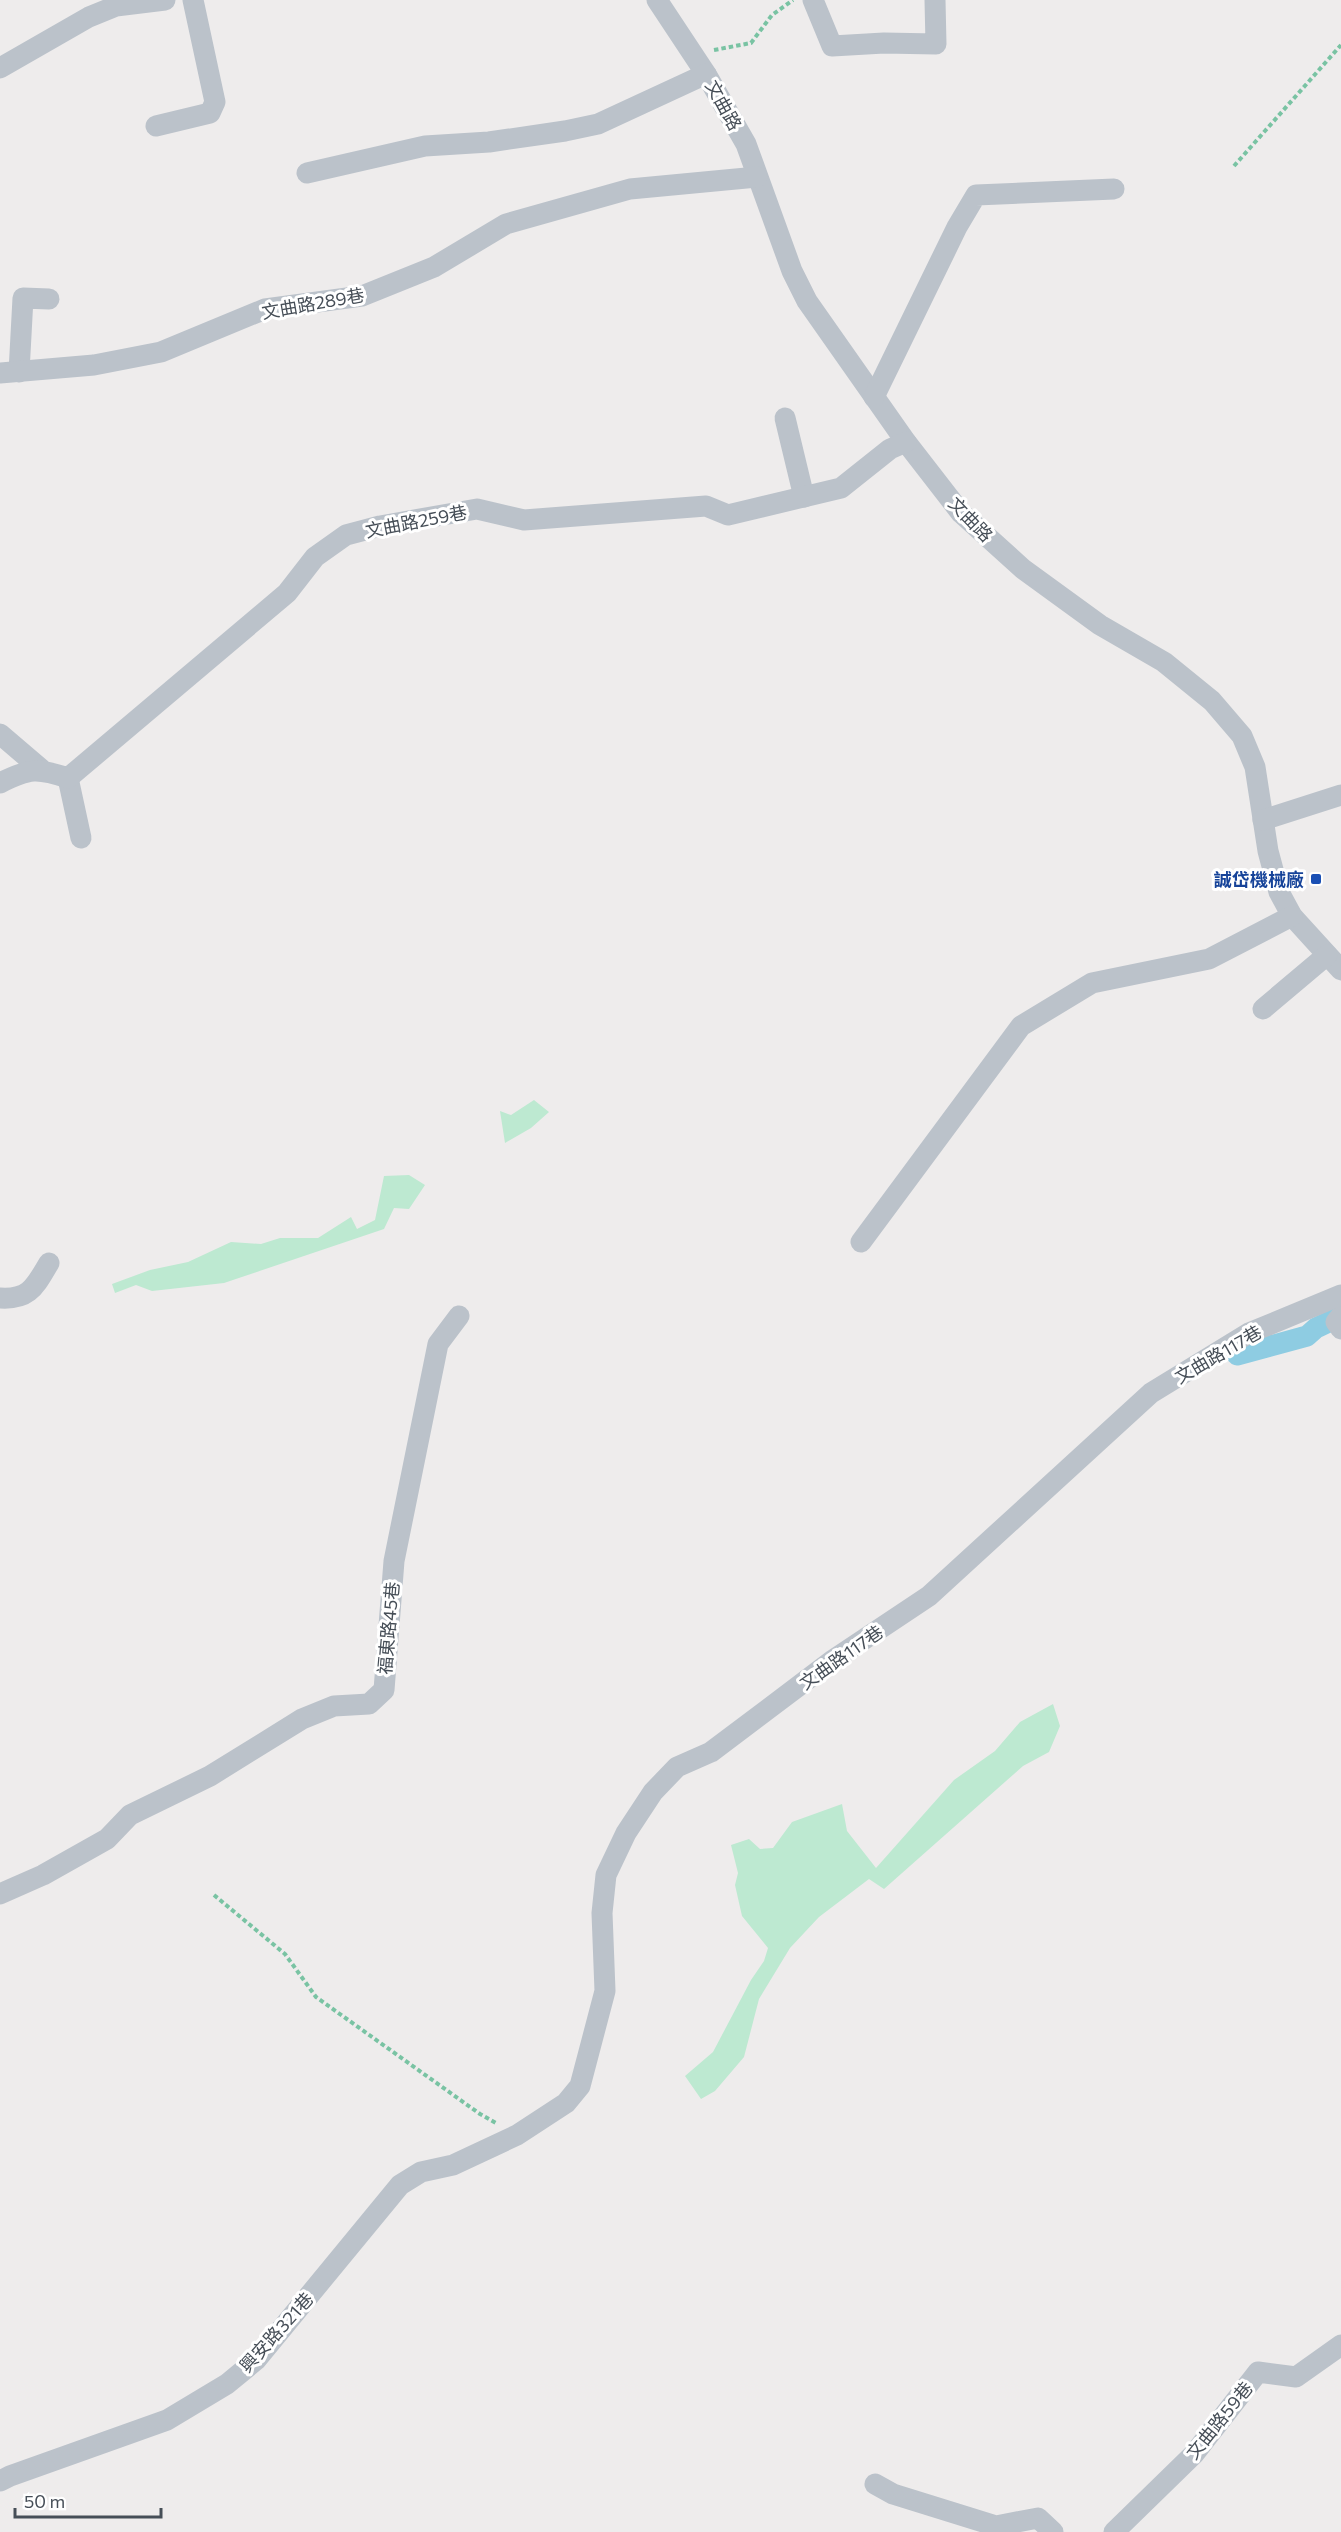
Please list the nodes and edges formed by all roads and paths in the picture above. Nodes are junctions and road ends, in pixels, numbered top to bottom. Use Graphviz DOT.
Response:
graph roads {
  1 [pos="165,0"];
  2 [pos="193,0"];
  3 [pos="657,0"];
  4 [pos="793,0"];
  5 [pos="813,0"];
  6 [pos="935,0"];
  7 [pos="1341,45"];
  8 [pos="691,54"];
  9 [pos="0,68"];
  10 [pos="706,74"];
  11 [pos="156,126"];
  12 [pos="1234,166"];
  13 [pos="307,173"];
  14 [pos="757,177"];
  15 [pos="1114,189"];
  16 [pos="49,298"];
  17 [pos="10,372"];
  18 [pos="874,397"];
  19 [pos="785,418"];
  20 [pos="906,442"];
  21 [pos="804,497"];
  22 [pos="0,734"];
  23 [pos="41,770"];
  24 [pos="68,778"];
  25 [pos="0,783"];
  26 [pos="1341,795"];
  27 [pos="1263,820"];
  28 [pos="81,838"];
  29 [pos="1292,916"];
  30 [pos="1334,963"];
  31 [pos="1263,1009"];
  32 [pos="861,1242"];
  33 [pos="50,1263"];
  34 [pos="1341,1295"];
  35 [pos="0,1298"];
  36 [pos="459,1316"];
  37 [pos="1341,1316"];
  38 [pos="1341,1329"];
  39 [pos="0,1894"];
  40 [pos="214,1895"];
  41 [pos="518,2135"];
  42 [pos="1341,2345"];
  43 [pos="0,2481"];
  44 [pos="875,2484"];
  45 [pos="1053,2532"];
  46 [pos="1113,2532"];
  1 -- 9 [label="street"];
  2 -- 11 [label="street"];
  3 -- 8 [label="street, 文曲路"];
  4 -- 8 [label="path"];
  5 -- 6 [label="street"];
  7 -- 12 [label="path"];
  8 -- 10 [label="street, 文曲路"];
  10 -- 13 [label="street"];
  10 -- 14 [label="street, 文曲路"];
  14 -- 17 [label="street, 文曲路289巷"];
  14 -- 18 [label="street, 文曲路"];
  15 -- 18 [label="street"];
  16 -- 17 [label="street"];
  18 -- 20 [label="street, 文曲路"];
  19 -- 21 [label="street"];
  20 -- 21 [label="street, 文曲路259巷"];
  20 -- 27 [label="street, 文曲路"];
  21 -- 24 [label="street, 文曲路259巷"];
  22 -- 23 [label="street"];
  23 -- 24 [label="street"];
  23 -- 25 [label="street"];
  24 -- 28 [label="street"];
  26 -- 27 [label="street"];
  27 -- 29 [label="street, 文曲路"];
  29 -- 30 [label="street, 文曲路"];
  29 -- 32 [label="street"];
  30 -- 31 [label="street"];
  33 -- 35 [label="street"];
  34 -- 41 [label="street, 文曲路117巷"];
  36 -- 39 [label="street, 福東路45巷"];
  37 -- 38 [label="street"];
  40 -- 41 [label="path"];
  41 -- 43 [label="street, 興安路321巷"];
  42 -- 46 [label="street, 文曲路59巷"];
  44 -- 45 [label="street"];
}
